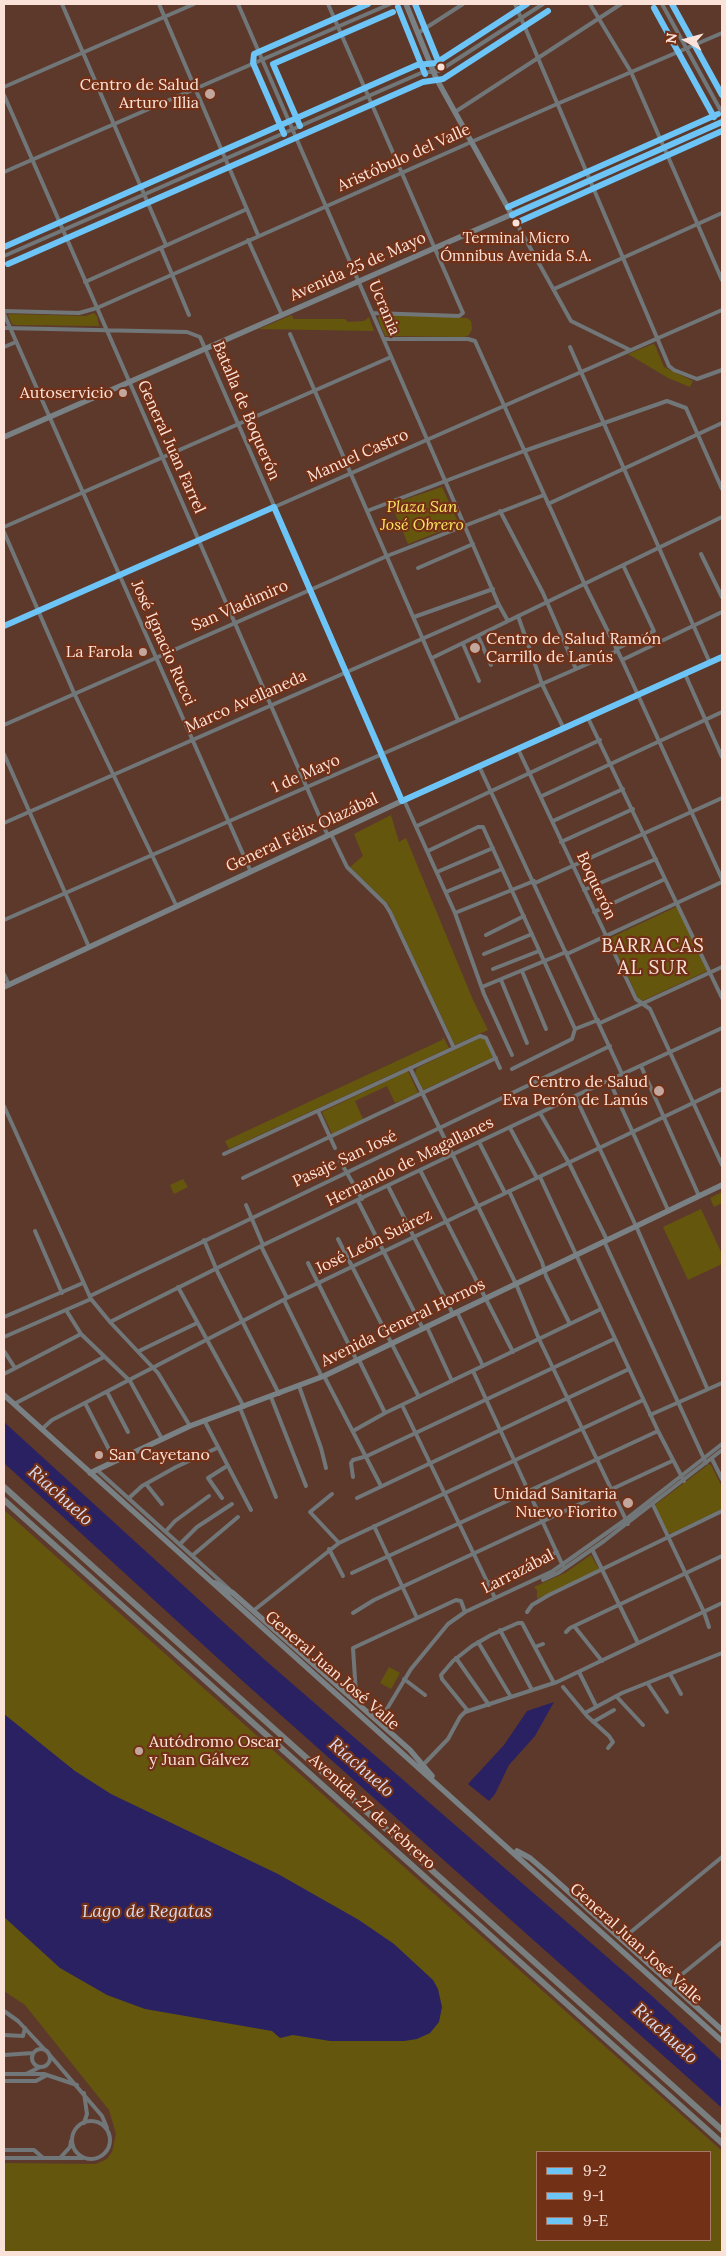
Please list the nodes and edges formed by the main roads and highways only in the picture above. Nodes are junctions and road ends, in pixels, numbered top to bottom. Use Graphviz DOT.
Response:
graph roads {
  1 [pos="406,4"];
  2 [pos="722,122"];
  3 [pos="512,214"];
  4 [pos="4,437"];
  5 [pos="722,658"];
  6 [pos="6,986"];
  7 [pos="722,1185"];
  8 [pos="4,1395"];
  9 [pos="90,1473"];
  10 [pos="4,1487"];
  11 [pos="4,1500"];
  12 [pos="209,1580"];
  13 [pos="377,1725"];
  14 [pos="436,1782"];
  15 [pos="509,1848"];
  16 [pos="722,2030"];
  17 [pos="722,2041"];
  18 [pos="722,2130"];
  19 [pos="722,2143"];
  1 -- 3 [label="main road"];
  2 -- 3 [label="main road, Avenida 25 de Mayo"];
  3 -- 4 [label="main road, Avenida 25 de Mayo"];
  5 -- 6 [label="main road, General Félix Olazábal"];
  7 -- 9 [label="main road, Avenida General Hornos"];
  8 -- 9 [label="main road, General Juan José Valle"];
  9 -- 12 [label="main road, General Juan José Valle"];
  10 -- 18 [label="main road, Avenida 27 de Febrero"];
  11 -- 19 [label="main road, Avenida 27 de Febrero"];
  12 -- 13 [label="main road, General Juan José Valle"];
  12 -- 13 [label="main road, General Juan José Valle"];
  13 -- 14 [label="main road, General Juan José Valle"];
  13 -- 14 [label="main road, General Juan José Valle"];
  14 -- 15 [label="main road, General Juan José Valle"];
  15 -- 16 [label="main road, General Juan José Valle"];
  15 -- 17 [label="main road, General Juan José Valle"];
}
